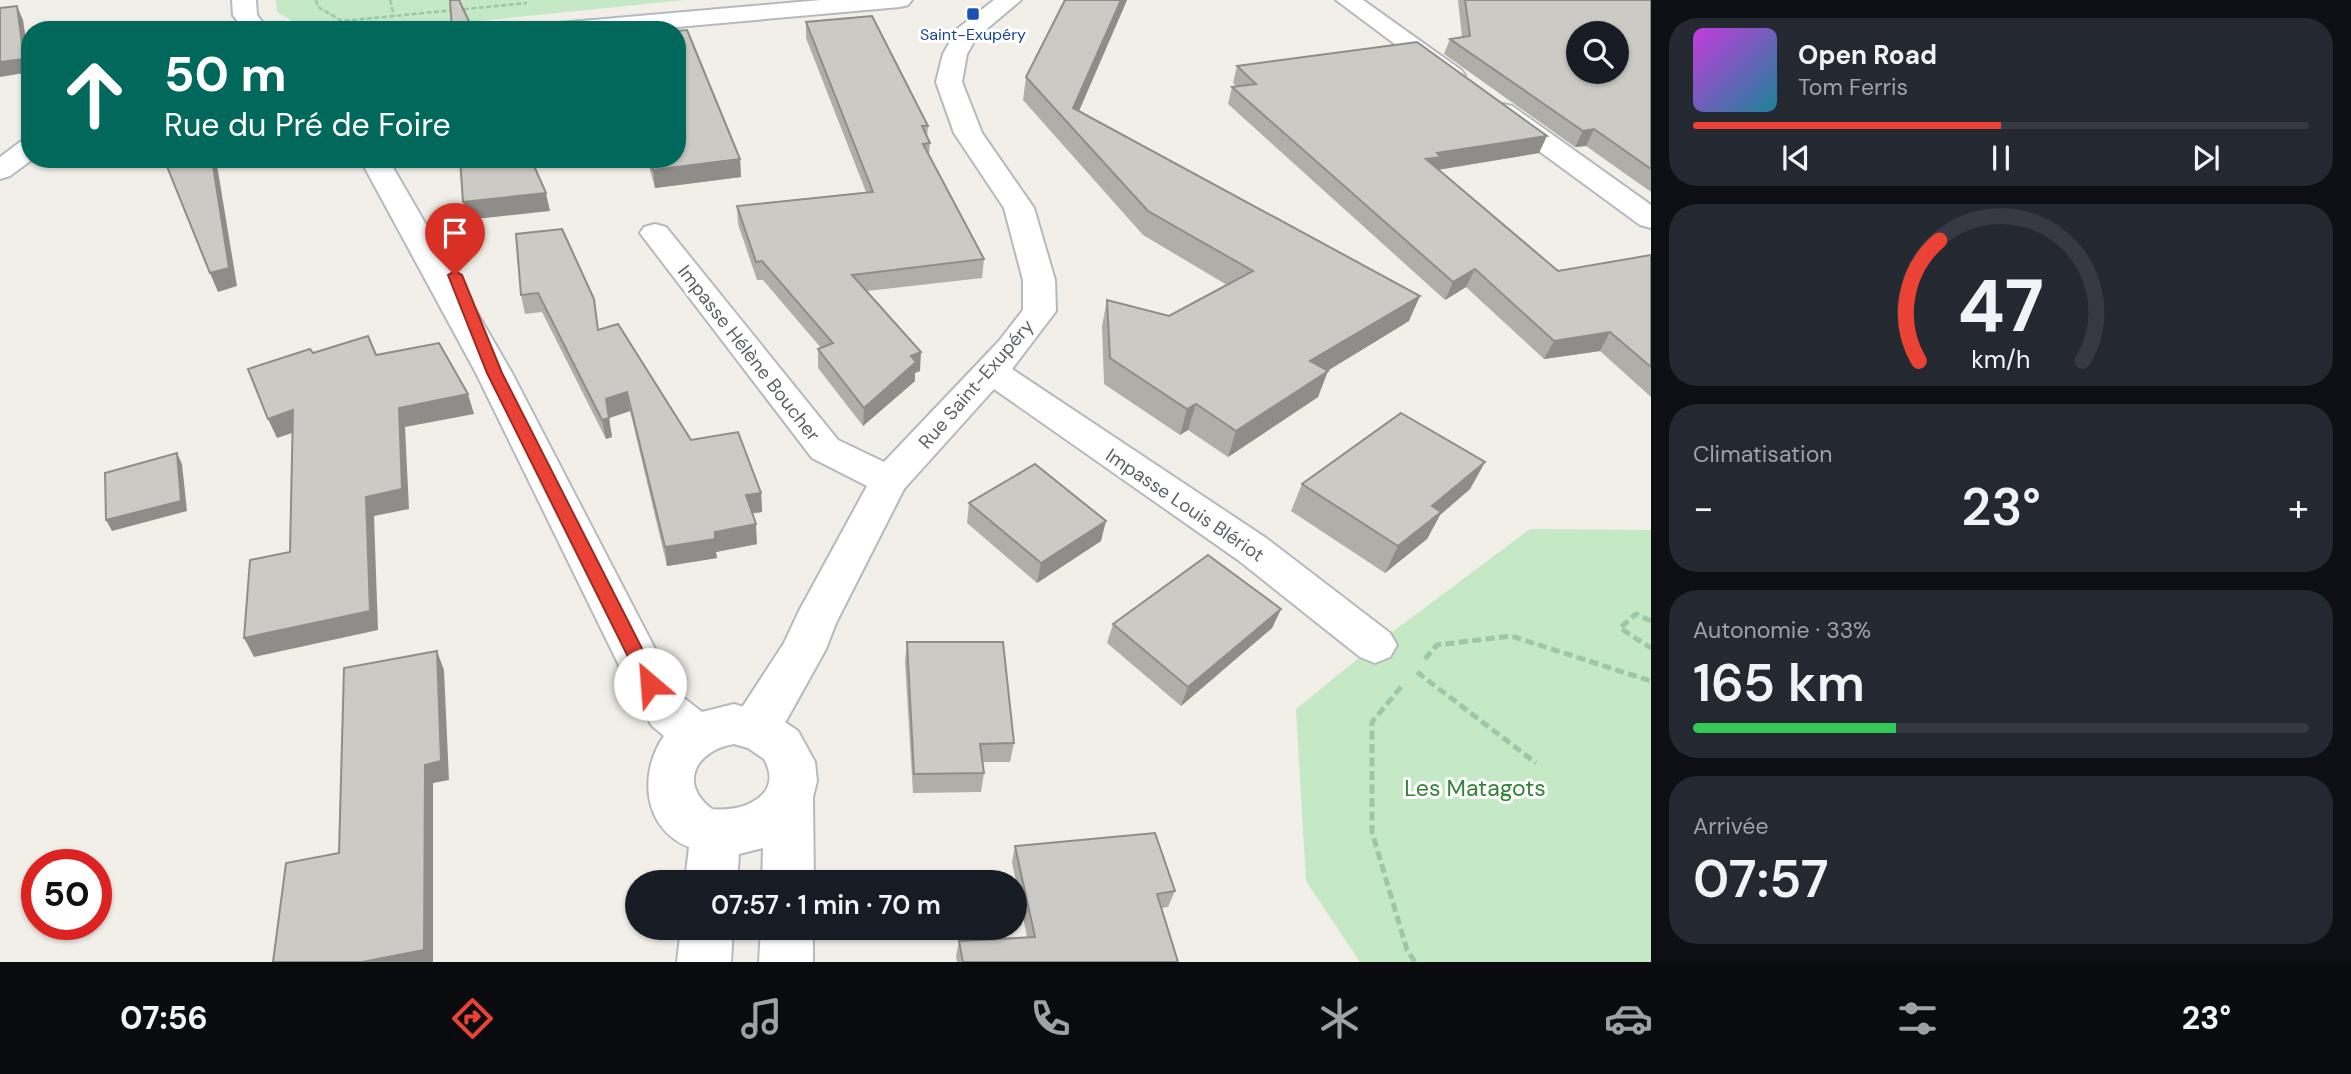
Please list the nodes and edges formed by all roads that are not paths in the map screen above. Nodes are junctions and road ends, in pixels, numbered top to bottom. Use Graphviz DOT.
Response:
graph roads {
  1 [pos="244,0"];
  2 [pos="900,0"];
  3 [pos="1009,0"];
  4 [pos="1348,0"];
  5 [pos="249,21"];
  6 [pos="661,21"];
  7 [pos="21,155"];
  8 [pos="379,168"];
  9 [pos="406,168"];
  10 [pos="0,170"];
  11 [pos="1651,219"];
  12 [pos="655,233"];
  13 [pos="991,371"];
  14 [pos="494,373"];
  15 [pos="889,481"];
  16 [pos="1375,645"];
  17 [pos="753,726"];
  18 [pos="696,735"];
  19 [pos="789,799"];
  20 [pos="715,834"];
  21 [pos="712,870"];
  22 [pos="788,870"];
  23 [pos="706,940"];
  24 [pos="787,940"];
  25 [pos="704,962"];
  26 [pos="786,962"];
  1 -- 5 [label="street"];
  2 -- 6 [label="street"];
  3 -- 13 [label="street, Rue Saint-Exupéry"];
  4 -- 11 [label="street"];
  7 -- 10 [label="street"];
  8 -- 14 [label="street"];
  9 -- 14 [label="street"];
  12 -- 15 [label="street, Impasse Hélène Boucher"];
  13 -- 15 [label="street, Rue Saint-Exupéry"];
  13 -- 16 [label="street, Impasse Louis Blériot"];
  14 -- 18 [label="street"];
  15 -- 17 [label="street, Rue Saint-Exupéry"];
  17 -- 18 [label="street"];
  17 -- 19 [label="street"];
  18 -- 20 [label="street"];
  19 -- 20 [label="street"];
  19 -- 22 [label="street"];
  20 -- 21 [label="street"];
  23 -- 25 [label="street"];
  24 -- 26 [label="street"];
}
